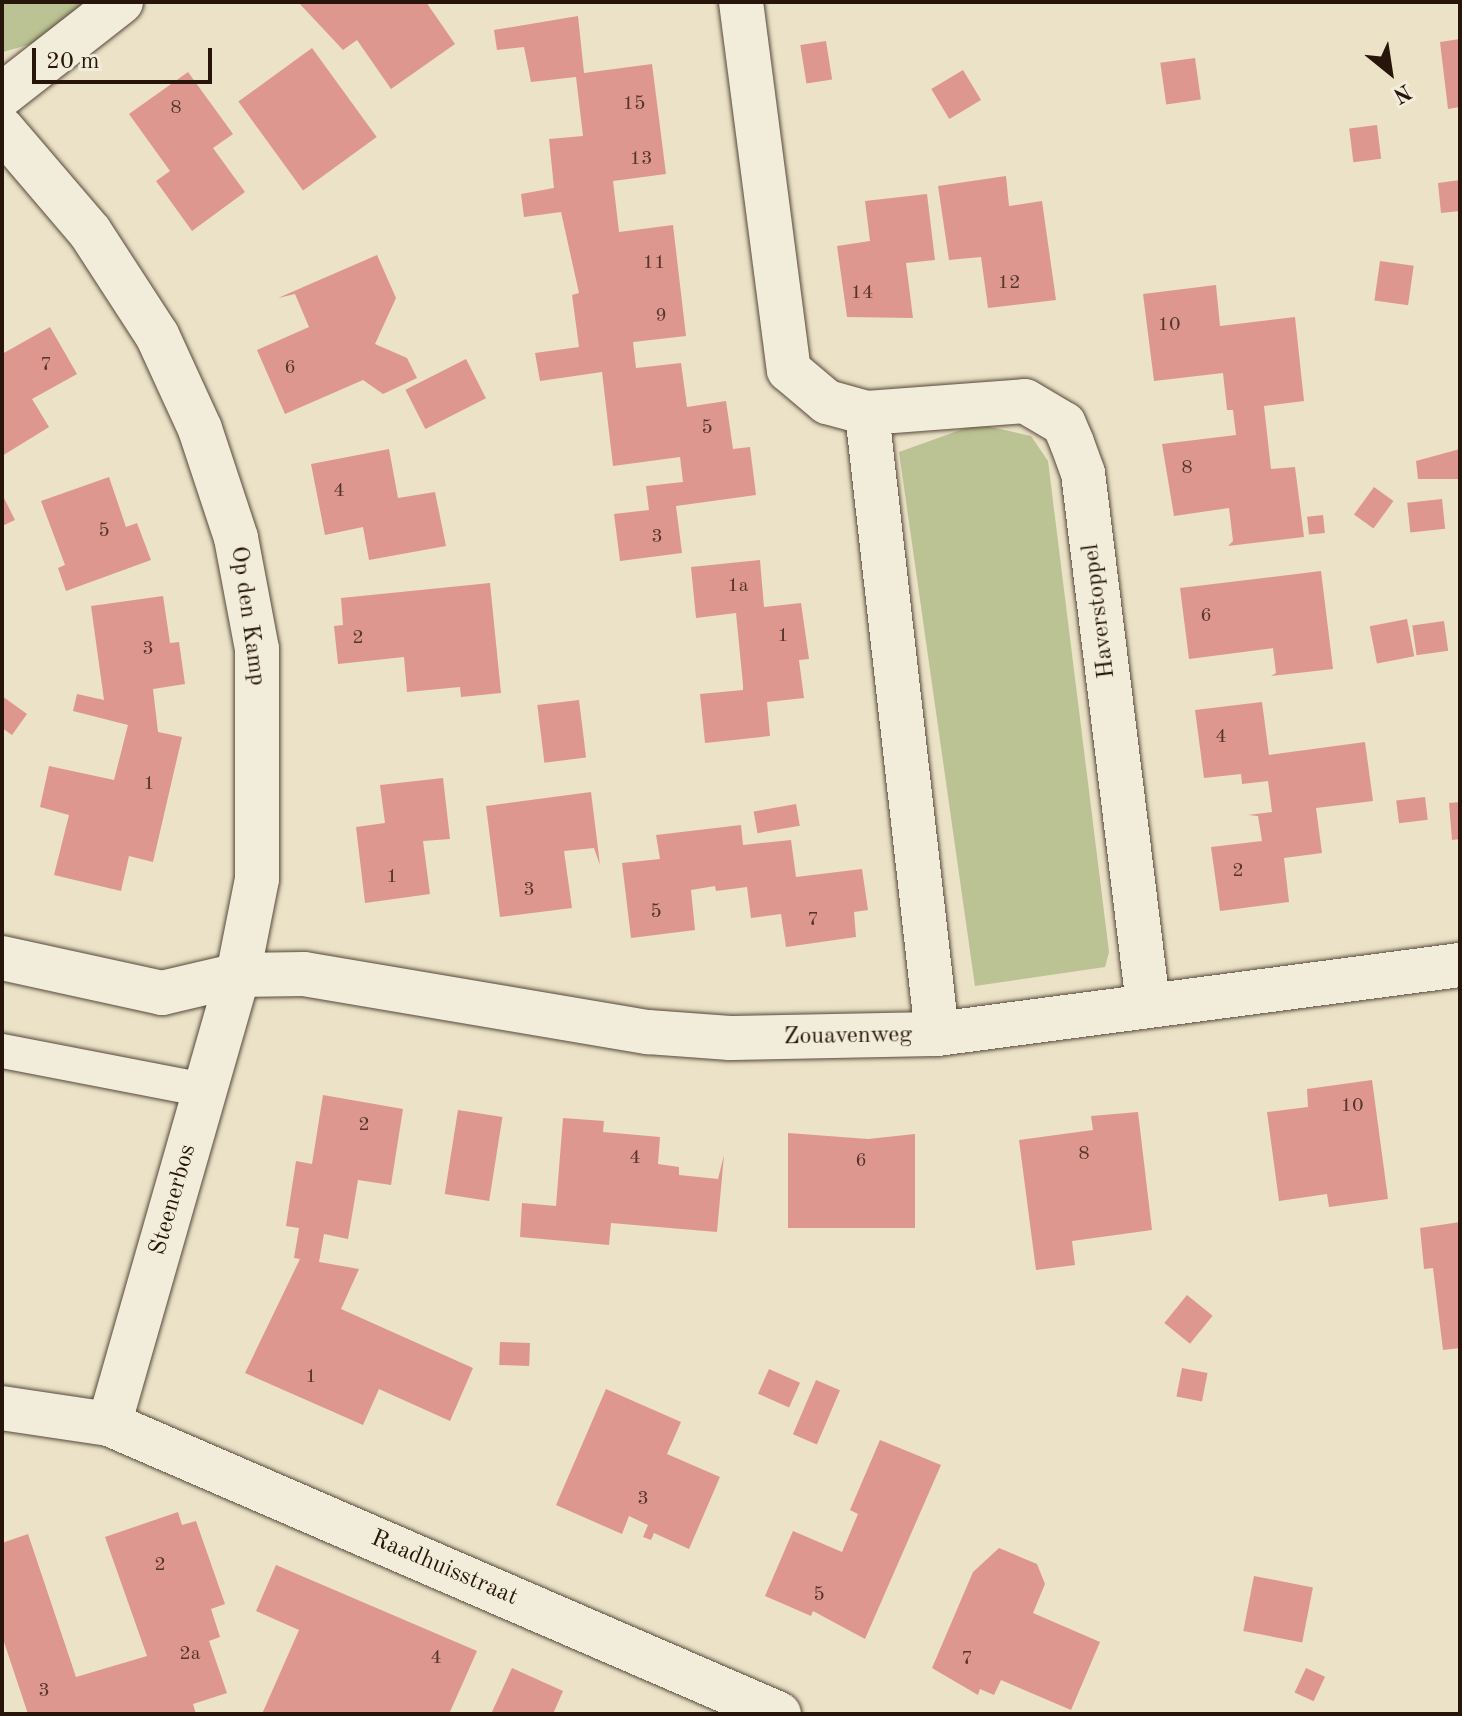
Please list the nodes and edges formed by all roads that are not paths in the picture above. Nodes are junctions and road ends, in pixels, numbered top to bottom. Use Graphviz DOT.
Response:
graph roads {
  1 [pos="121,2"];
  2 [pos="741,2"];
  3 [pos="2,95"];
  4 [pos="2,129"];
  5 [pos="867,413"];
  6 [pos="2,958"];
  7 [pos="1460,965"];
  8 [pos="238,975"];
  9 [pos="1148,1004"];
  10 [pos="937,1034"];
  11 [pos="2,1051"];
  12 [pos="205,1090"];
  13 [pos="2,1408"];
  14 [pos="109,1424"];
  15 [pos="779,1714"];
  1 -- 3 [label="street"];
  2 -- 5 [label="street, Haverstoppel"];
  4 -- 8 [label="street, Op den Kamp"];
  5 -- 9 [label="street, Haverstoppel"];
  5 -- 10 [label="street"];
  6 -- 8 [label="street"];
  7 -- 9 [label="street, Zouavenweg"];
  8 -- 10 [label="street, Zouavenweg"];
  8 -- 12 [label="street, Steenerbos"];
  9 -- 10 [label="street, Zouavenweg"];
  11 -- 12 [label="lane"];
  12 -- 14 [label="street, Steenerbos"];
  13 -- 14 [label="street, Raadhuisstraat"];
  14 -- 15 [label="street, Raadhuisstraat"];
}
